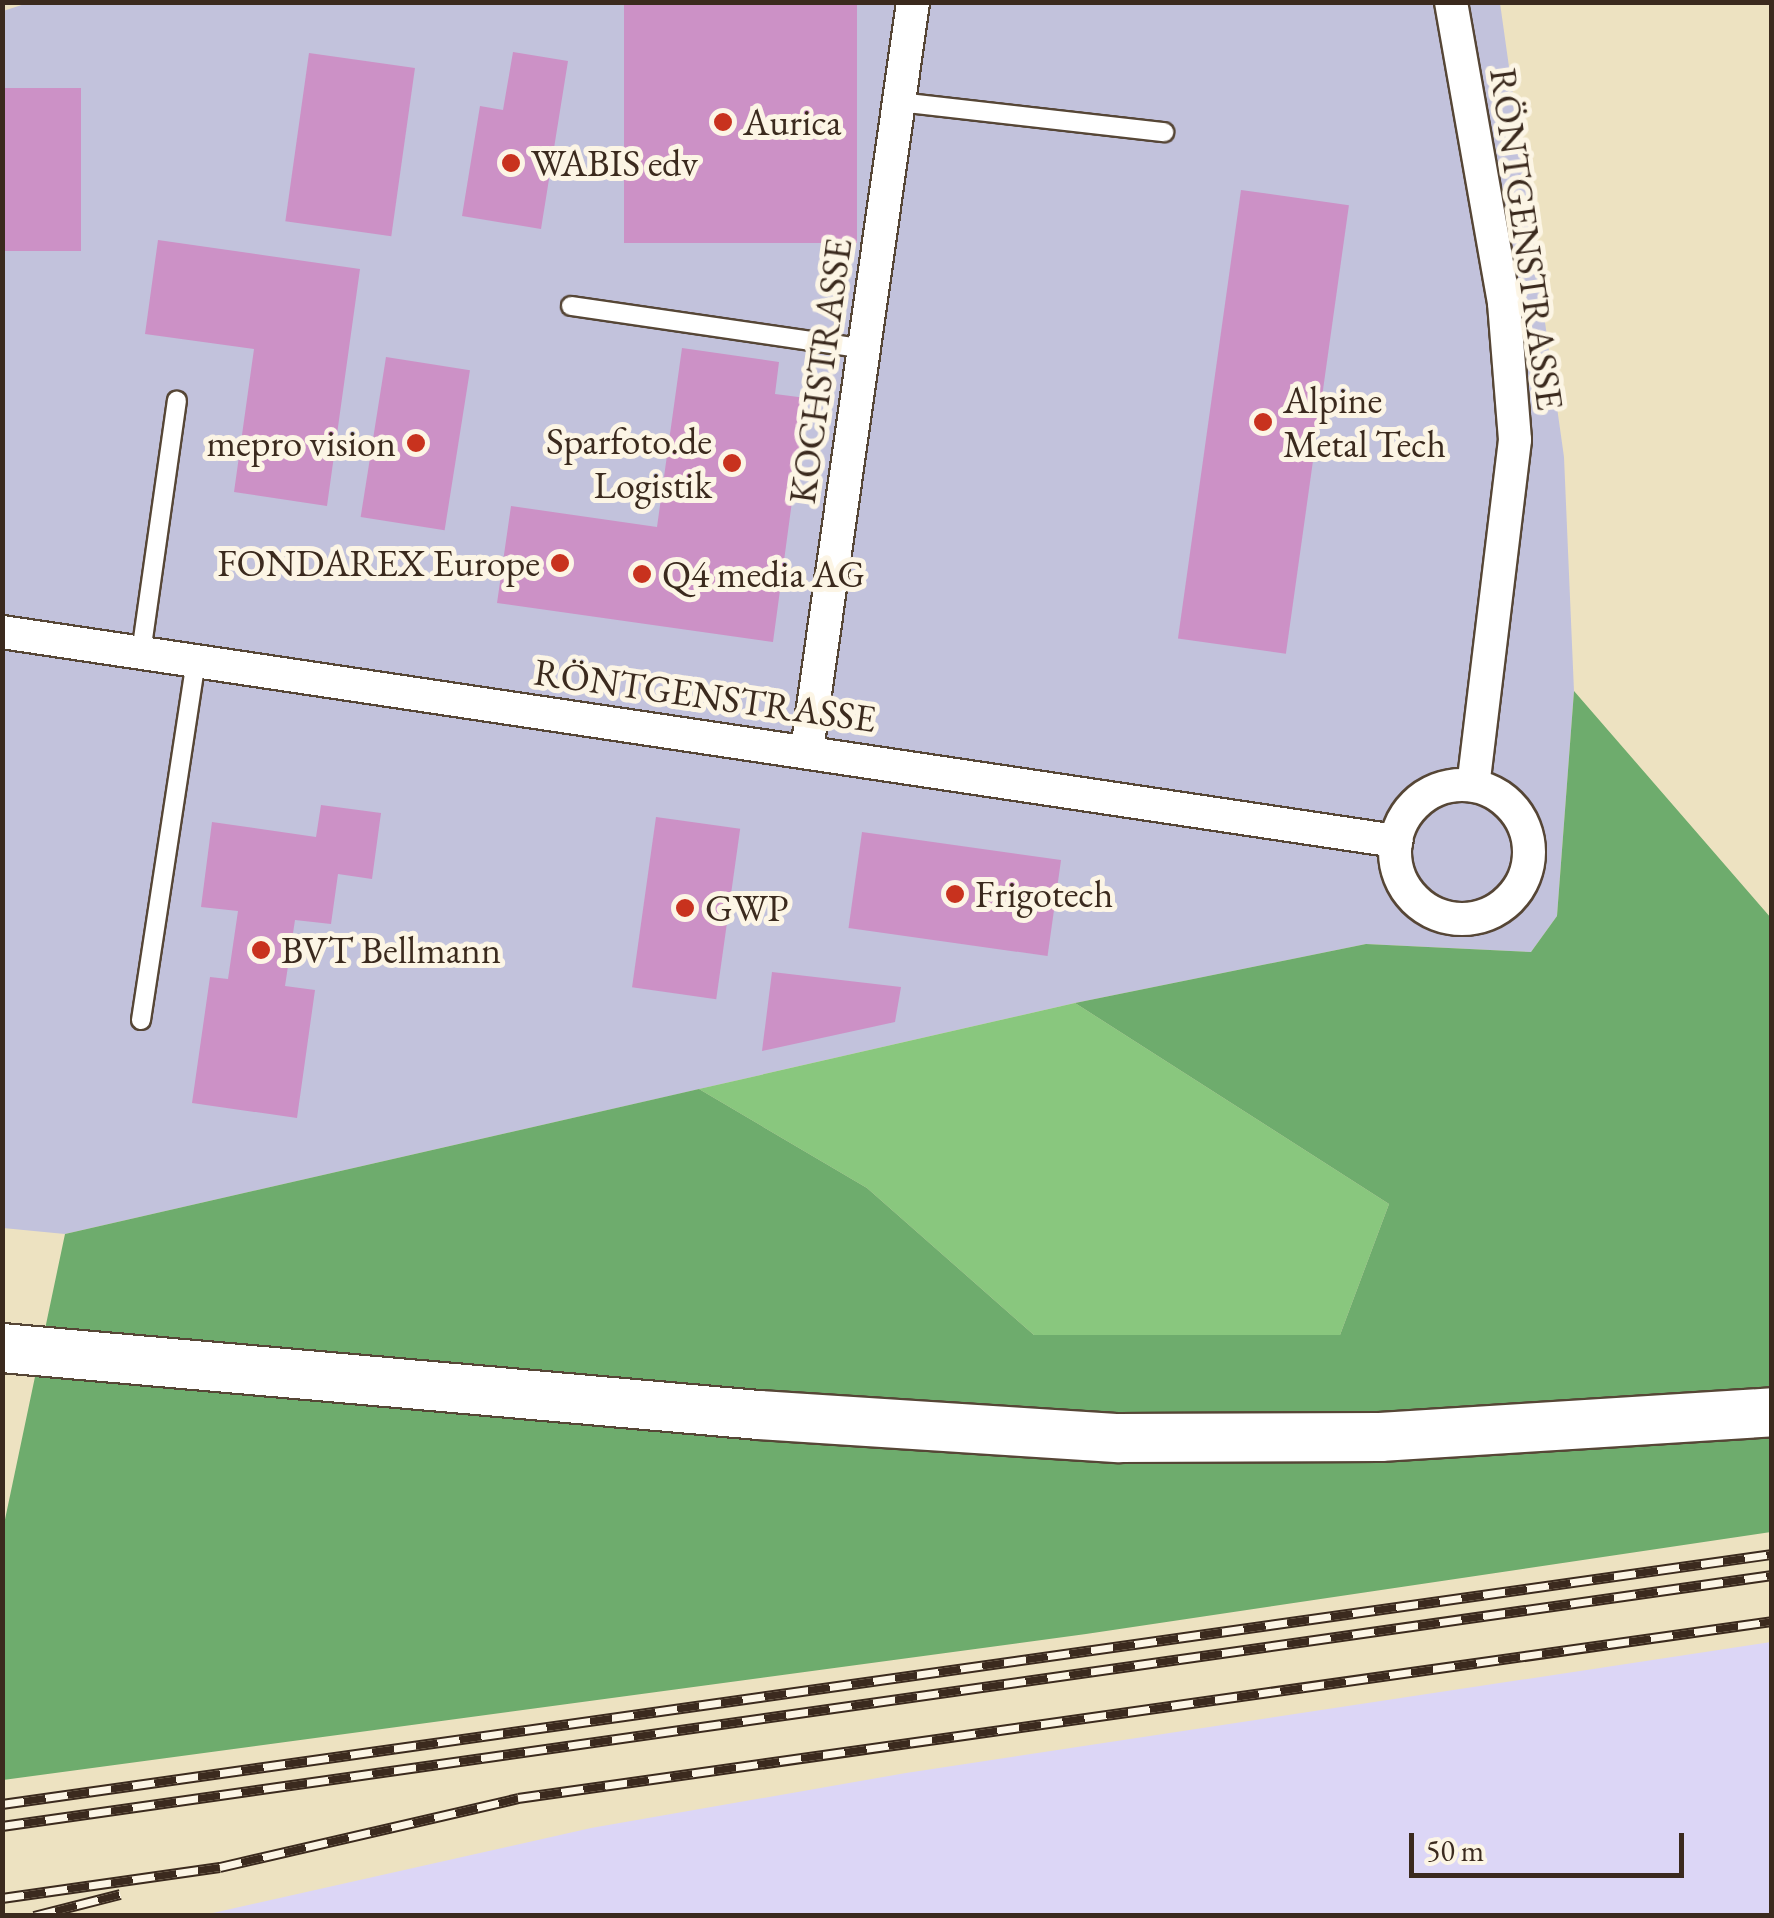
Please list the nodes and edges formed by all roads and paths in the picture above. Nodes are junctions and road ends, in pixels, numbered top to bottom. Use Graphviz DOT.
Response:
graph roads {
  1 [pos="913,2"];
  2 [pos="1451,2"];
  3 [pos="899,102"];
  4 [pos="1164,132"];
  5 [pos="571,306"];
  6 [pos="864,349"];
  7 [pos="177,401"];
  8 [pos="2,632"];
  9 [pos="142,652"];
  10 [pos="196,660"];
  11 [pos="806,750"];
  12 [pos="1473,785"];
  13 [pos="1396,841"];
  14 [pos="140,1020"];
  15 [pos="2,1348"];
  16 [pos="1772,1412"];
  1 -- 3 [label="street, KOCHSTRASSE"];
  2 -- 12 [label="street, RÖNTGENSTRASSE"];
  3 -- 4 [label="lane"];
  3 -- 6 [label="street, KOCHSTRASSE"];
  5 -- 6 [label="lane"];
  6 -- 11 [label="street, KOCHSTRASSE"];
  7 -- 9 [label="lane"];
  8 -- 9 [label="street, RÖNTGENSTRASSE"];
  9 -- 10 [label="street, RÖNTGENSTRASSE"];
  10 -- 11 [label="street, RÖNTGENSTRASSE"];
  10 -- 14 [label="lane"];
  11 -- 13 [label="street, RÖNTGENSTRASSE"];
  12 -- 13 [label="street"];
  12 -- 13 [label="street"];
  15 -- 16 [label="main road"];
}
